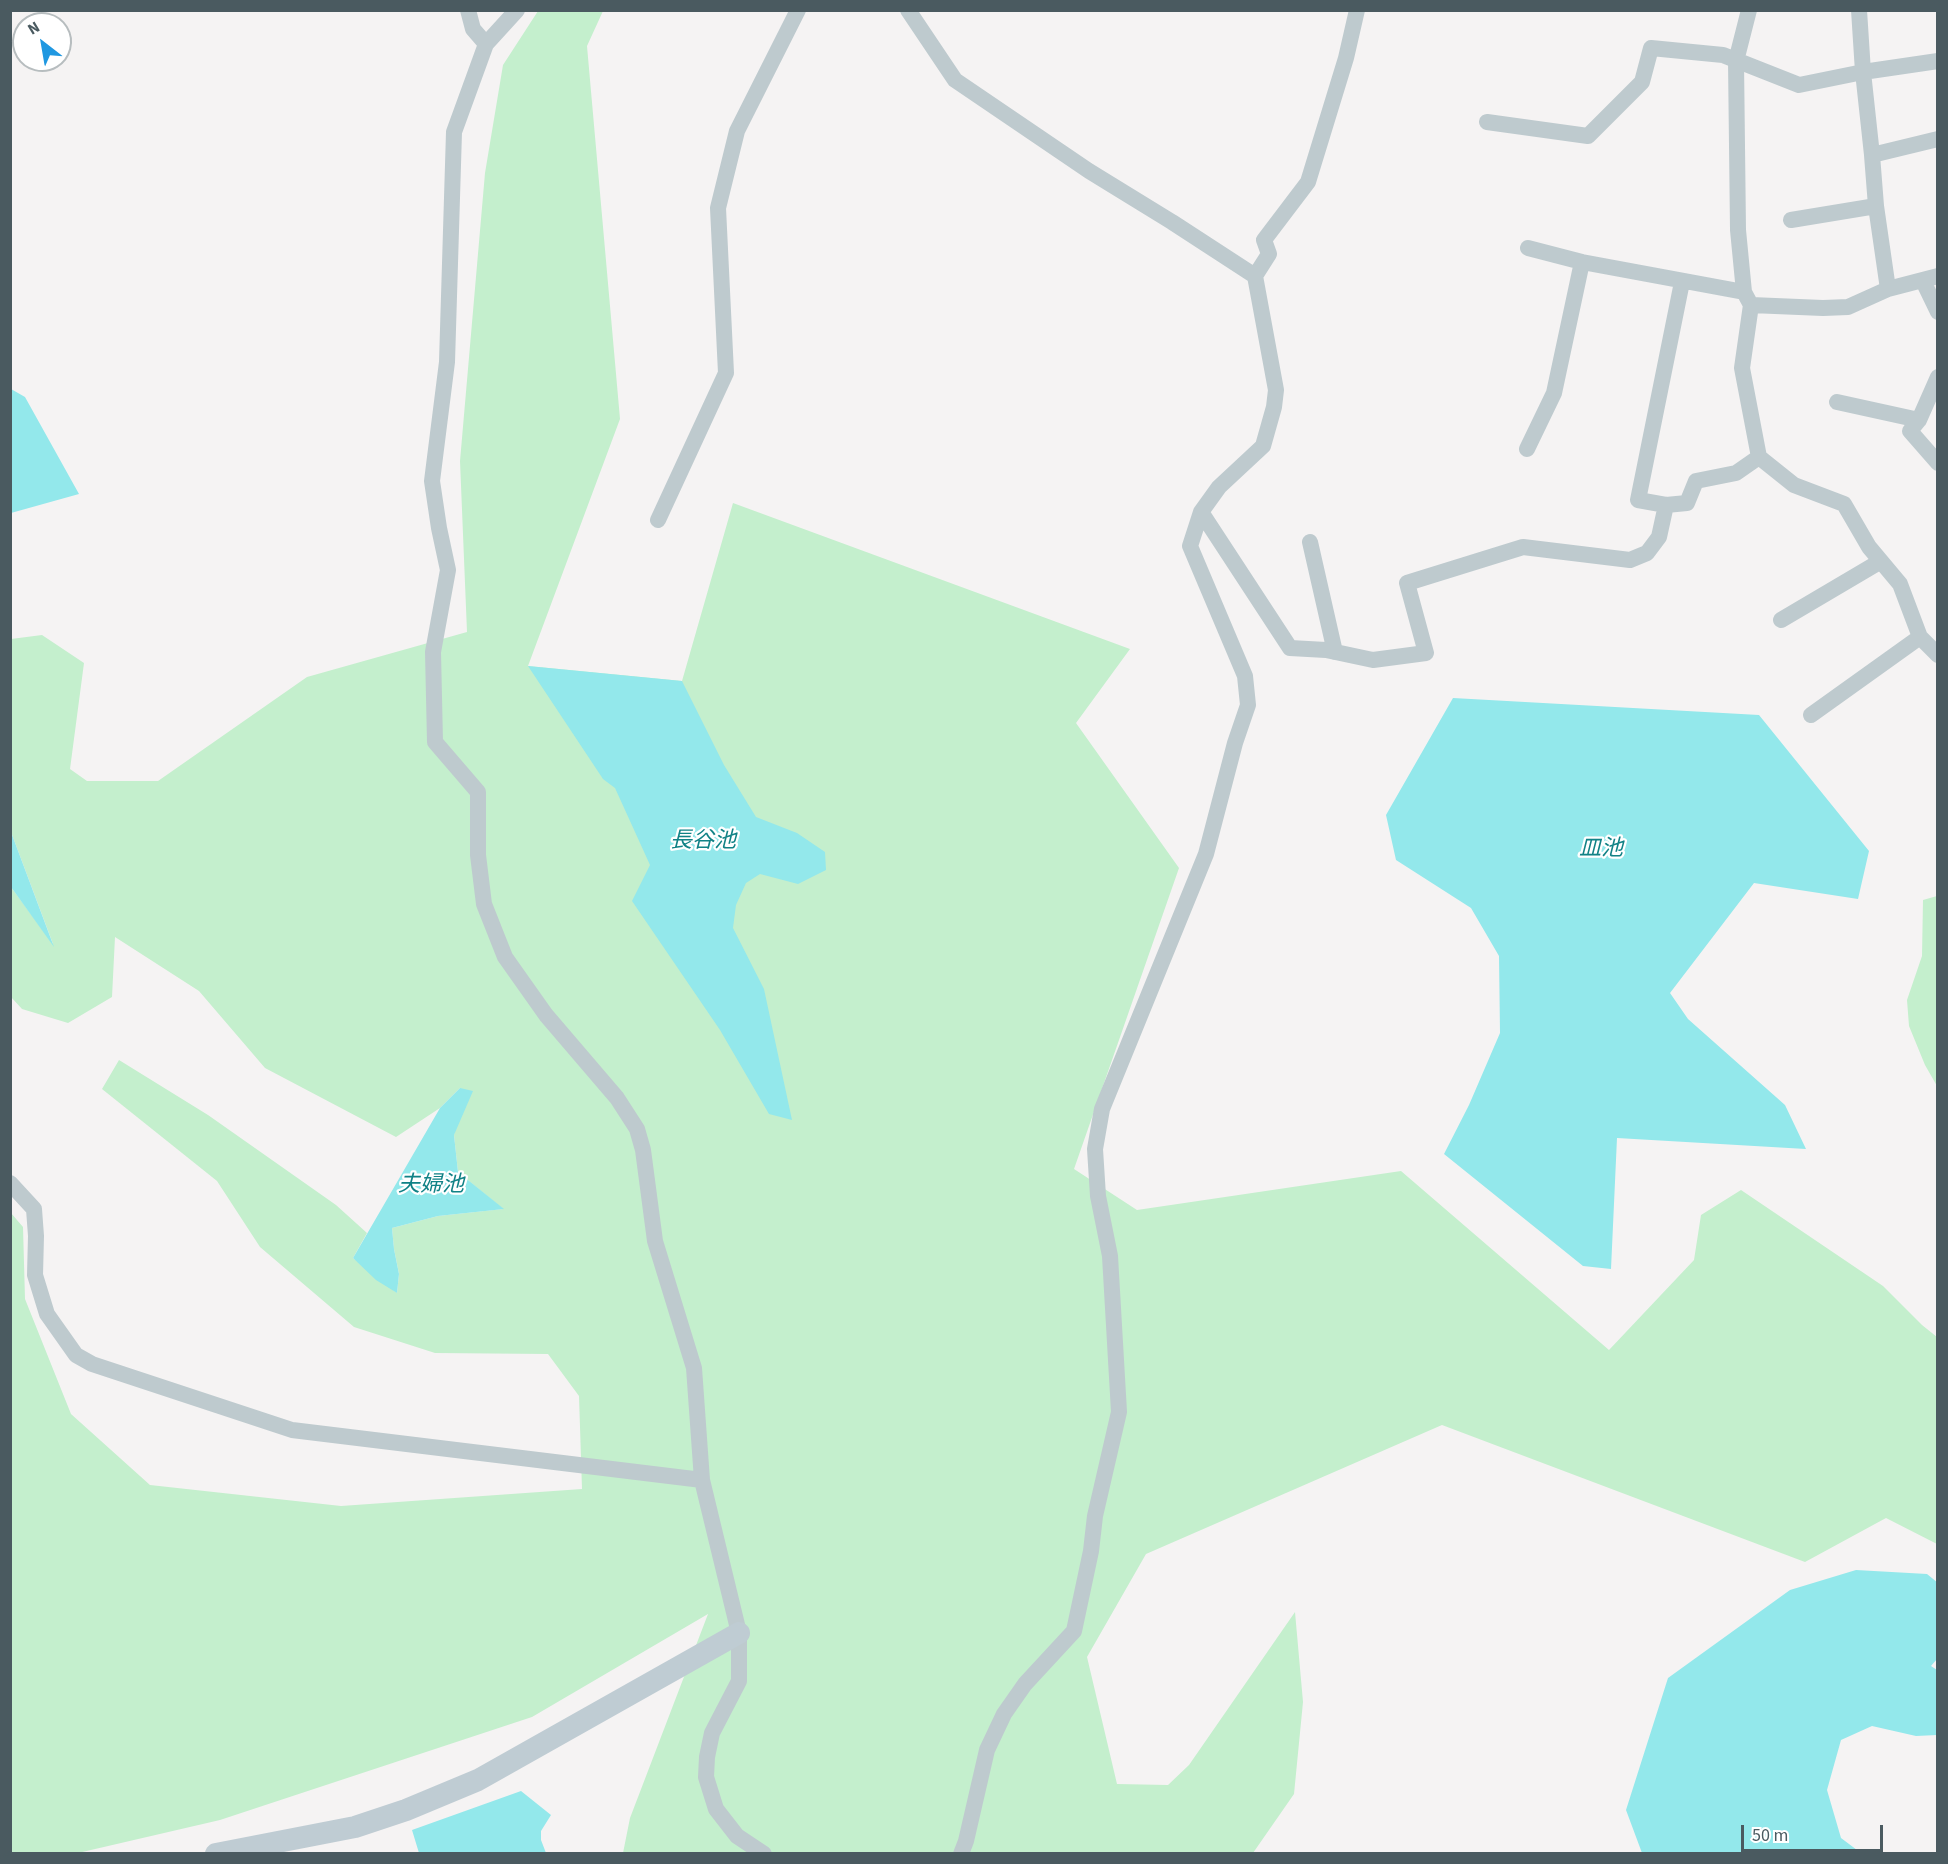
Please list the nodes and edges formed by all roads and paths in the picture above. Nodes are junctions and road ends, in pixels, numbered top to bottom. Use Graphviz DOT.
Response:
graph roads {
  1 [pos="468,10"];
  2 [pos="517,10"];
  3 [pos="798,10"];
  4 [pos="908,10"];
  5 [pos="1357,10"];
  6 [pos="1749,10"];
  7 [pos="1859,10"];
  8 [pos="486,44"];
  9 [pos="1736,61"];
  10 [pos="1938,61"];
  11 [pos="1863,72"];
  12 [pos="1487,122"];
  13 [pos="1938,139"];
  14 [pos="1872,155"];
  15 [pos="1876,206"];
  16 [pos="1791,220"];
  17 [pos="1528,248"];
  18 [pos="1582,262"];
  19 [pos="1255,276"];
  20 [pos="1930,279"];
  21 [pos="1682,282"];
  22 [pos="1888,290"];
  23 [pos="1747,298"];
  24 [pos="1938,312"];
  25 [pos="1938,377"];
  26 [pos="1837,402"];
  27 [pos="1919,420"];
  28 [pos="1527,449"];
  29 [pos="1759,457"];
  30 [pos="1938,463"];
  31 [pos="1666,505"];
  32 [pos="1201,512"];
  33 [pos="658,520"];
  34 [pos="1310,542"];
  35 [pos="1881,561"];
  36 [pos="1781,620"];
  37 [pos="1920,637"];
  38 [pos="1335,652"];
  39 [pos="1938,655"];
  40 [pos="1811,715"];
  41 [pos="10,1183"];
  42 [pos="702,1480"];
  43 [pos="739,1633"];
  44 [pos="278,1848"];
  45 [pos="216,1854"];
  46 [pos="764,1854"];
  47 [pos="961,1854"];
  1 -- 8 [label="street"];
  2 -- 8 [label="street"];
  3 -- 33 [label="street"];
  4 -- 19 [label="street"];
  5 -- 19 [label="street"];
  6 -- 9 [label="street"];
  7 -- 11 [label="street"];
  8 -- 42 [label="street"];
  9 -- 11 [label="street"];
  9 -- 12 [label="street"];
  9 -- 23 [label="street"];
  10 -- 11 [label="street"];
  11 -- 14 [label="street"];
  13 -- 14 [label="street"];
  14 -- 15 [label="street"];
  15 -- 16 [label="street"];
  15 -- 22 [label="street"];
  17 -- 18 [label="street"];
  18 -- 21 [label="street"];
  18 -- 28 [label="street"];
  19 -- 32 [label="street"];
  20 -- 22 [label="street"];
  20 -- 24 [label="street"];
  21 -- 23 [label="street"];
  21 -- 31 [label="street"];
  22 -- 23 [label="street"];
  23 -- 29 [label="street"];
  25 -- 27 [label="street"];
  26 -- 27 [label="street"];
  27 -- 30 [label="street"];
  29 -- 31 [label="street"];
  29 -- 35 [label="street"];
  31 -- 38 [label="street"];
  32 -- 38 [label="street"];
  32 -- 47 [label="street"];
  34 -- 38 [label="street"];
  35 -- 36 [label="street"];
  35 -- 37 [label="street"];
  37 -- 39 [label="street"];
  37 -- 40 [label="street"];
  41 -- 42 [label="street"];
  42 -- 43 [label="street"];
  43 -- 44 [label="street"];
  43 -- 46 [label="street"];
  44 -- 45 [label="street"];
}
